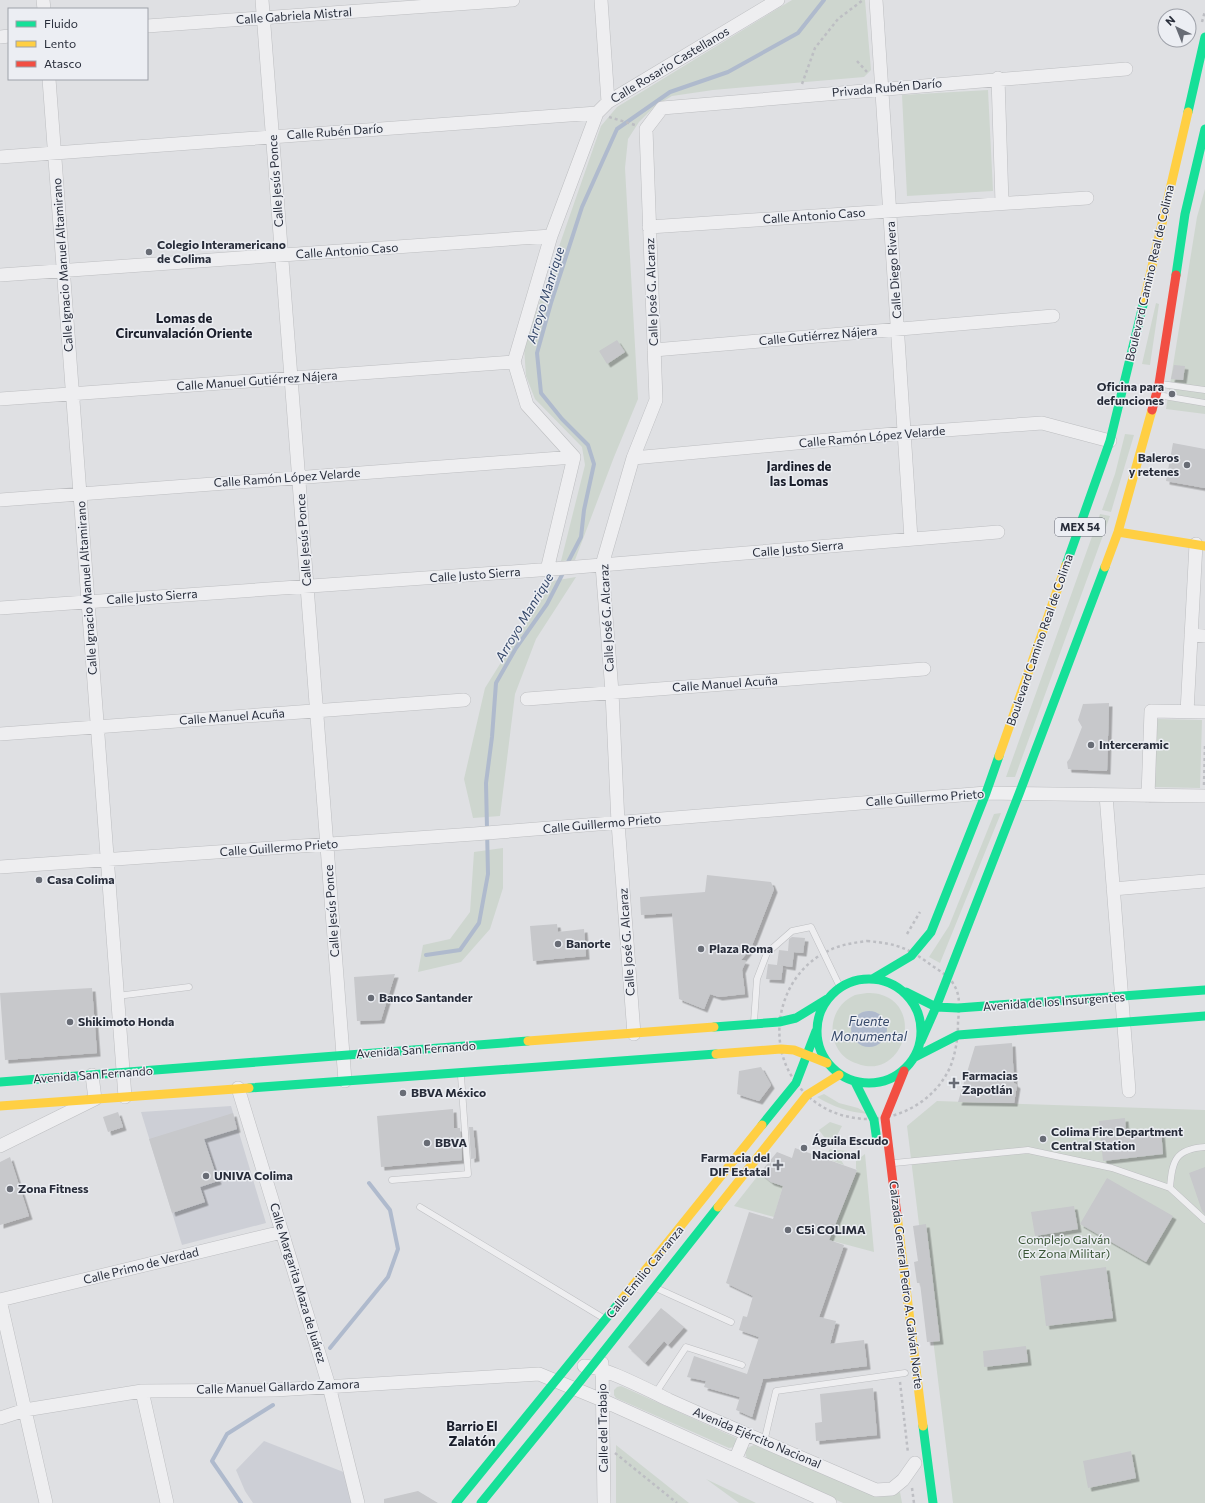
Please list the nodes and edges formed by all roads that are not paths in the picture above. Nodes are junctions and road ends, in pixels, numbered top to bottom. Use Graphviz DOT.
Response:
graph roads {
  1 [pos="262,0"];
  2 [pos="513,0"];
  3 [pos="601,0"];
  4 [pos="778,0"];
  5 [pos="876,0"];
  6 [pos="264,18"];
  7 [pos="148,26"];
  8 [pos="1205,37"];
  9 [pos="1126,69"];
  10 [pos="998,78"];
  11 [pos="49,80"];
  12 [pos="882,89"];
  13 [pos="608,102"];
  14 [pos="597,113"];
  15 [pos="654,118"];
  16 [pos="1205,129"];
  17 [pos="273,136"];
  18 [pos="54,153"];
  19 [pos="0,157"];
  20 [pos="1087,198"];
  21 [pos="1002,203"];
  22 [pos="890,211"];
  23 [pos="649,227"];
  24 [pos="551,236"];
  25 [pos="282,255"];
  26 [pos="63,271"];
  27 [pos="0,275"];
  28 [pos="1053,316"];
  29 [pos="898,330"];
  30 [pos="654,350"];
  31 [pos="514,362"];
  32 [pos="1128,371"];
  33 [pos="291,378"];
  34 [pos="1135,380"];
  35 [pos="1157,380"];
  36 [pos="1205,390"];
  37 [pos="72,394"];
  38 [pos="1156,395"];
  39 [pos="0,399"];
  40 [pos="1205,403"];
  41 [pos="1129,411"];
  42 [pos="1117,412"];
  43 [pos="904,433"];
  44 [pos="1110,441"];
  45 [pos="574,457"];
  46 [pos="633,458"];
  47 [pos="299,477"];
  48 [pos="80,494"];
  49 [pos="0,500"];
  50 [pos="998,532"];
  51 [pos="1118,532"];
  52 [pos="911,539"];
  53 [pos="1200,545"];
  54 [pos="602,566"];
  55 [pos="550,570"];
  56 [pos="307,586"];
  57 [pos="88,602"];
  58 [pos="0,608"];
  59 [pos="1191,635"];
  60 [pos="1205,636"];
  61 [pos="924,669"];
  62 [pos="612,692"];
  63 [pos="527,699"];
  64 [pos="464,700"];
  65 [pos="317,712"];
  66 [pos="1187,712"];
  67 [pos="1205,712"];
  68 [pos="97,727"];
  69 [pos="0,734"];
  70 [pos="986,793"];
  71 [pos="1019,794"];
  72 [pos="1106,795"];
  73 [pos="1148,796"];
  74 [pos="1204,796"];
  75 [pos="618,823"];
  76 [pos="327,845"];
  77 [pos="107,860"];
  78 [pos="0,867"];
  79 [pos="1205,881"];
  80 [pos="1113,889"];
  81 [pos="874,978"];
  82 [pos="189,987"];
  83 [pos="840,987"];
  84 [pos="1205,990"];
  85 [pos="906,992"];
  86 [pos="118,996"];
  87 [pos="1122,997"];
  88 [pos="827,999"];
  89 [pos="936,1007"];
  90 [pos="1205,1016"];
  91 [pos="1124,1022"];
  92 [pos="754,1024"];
  93 [pos="816,1031"];
  94 [pos="634,1034"];
  95 [pos="921,1041"];
  96 [pos="808,1055"];
  97 [pos="343,1056"];
  98 [pos="915,1057"];
  99 [pos="827,1063"];
  100 [pos="904,1071"];
  101 [pos="460,1072"];
  102 [pos="123,1073"];
  103 [pos="92,1075"];
  104 [pos="839,1075"];
  105 [pos="345,1081"];
  106 [pos="0,1082"];
  107 [pos="855,1082"];
  108 [pos="238,1088"];
  109 [pos="1129,1091"];
  110 [pos="125,1097"];
  111 [pos="95,1099"];
  112 [pos="0,1106"];
  113 [pos="0,1146"];
  114 [pos="1205,1147"];
  115 [pos="878,1148"];
  116 [pos="890,1164"];
  117 [pos="392,1180"];
  118 [pos="1170,1188"];
  119 [pos="420,1207"];
  120 [pos="1205,1219"];
  121 [pos="282,1232"];
  122 [pos="655,1287"];
  123 [pos="0,1300"];
  124 [pos="606,1320"];
  125 [pos="731,1322"];
  126 [pos="601,1354"];
  127 [pos="742,1365"];
  128 [pos="569,1366"];
  129 [pos="597,1368"];
  130 [pos="905,1373"];
  131 [pos="557,1381"];
  132 [pos="329,1386"];
  133 [pos="574,1389"];
  134 [pos="142,1391"];
  135 [pos="655,1394"];
  136 [pos="602,1400"];
  137 [pos="25,1410"];
  138 [pos="0,1418"];
  139 [pos="746,1434"];
  140 [pos="764,1442"];
  141 [pos="915,1459"];
  142 [pos="735,1460"];
  143 [pos="914,1478"];
  144 [pos="46,1503"];
  145 [pos="168,1503"];
  146 [pos="358,1503"];
  147 [pos="456,1503"];
  148 [pos="481,1503"];
  149 [pos="604,1503"];
  150 [pos="830,1503"];
  151 [pos="933,1503"];
  1 -- 6 [label="street, Calle Jesús Ponce"];
  2 -- 6 [label="street, Calle Gabriela Mistral"];
  3 -- 13 [label="street"];
  4 -- 13 [label="street, Calle Rosario Castellanos"];
  5 -- 12 [label="street, Calle Diego Rivera"];
  6 -- 7 [label="street, Calle Gabriela Mistral"];
  6 -- 17 [label="street, Calle Jesús Ponce"];
  8 -- 32 [label="main road, Boulevard Camino Real de Colima / MEX 54"];
  9 -- 10 [label="street, Privada Rubén Darío"];
  10 -- 12 [label="street, Privada Rubén Darío"];
  10 -- 21 [label="street"];
  11 -- 18 [label="street, Calle Ignacio Manuel Altamirano"];
  12 -- 15 [label="street, Privada Rubén Darío"];
  12 -- 22 [label="street, Calle Diego Rivera"];
  13 -- 14 [label="street, Calle Rosario Castellanos"];
  14 -- 17 [label="street, Calle Rubén Darío"];
  14 -- 24 [label="street, Calle Rosario Castellanos"];
  15 -- 23 [label="street, Calle José G. Alcaraz"];
  16 -- 35 [label="main road, Boulevard Camino Real de Colima / MEX 54"];
  17 -- 18 [label="street, Calle Rubén Darío"];
  17 -- 25 [label="street, Calle Jesús Ponce"];
  18 -- 19 [label="street, Calle Rubén Darío"];
  18 -- 26 [label="street, Calle Ignacio Manuel Altamirano"];
  20 -- 21 [label="street, Calle Antonio Caso"];
  21 -- 22 [label="street, Calle Antonio Caso"];
  22 -- 23 [label="street, Calle Antonio Caso"];
  22 -- 29 [label="street, Calle Diego Rivera"];
  23 -- 30 [label="street, Calle José G. Alcaraz"];
  24 -- 25 [label="street, Calle Antonio Caso"];
  24 -- 31 [label="street, Calle Rosario Castellanos"];
  25 -- 26 [label="street, Calle Antonio Caso"];
  25 -- 33 [label="street, Calle Jesús Ponce"];
  26 -- 27 [label="street, Calle Antonio Caso"];
  26 -- 37 [label="street, Calle Ignacio Manuel Altamirano"];
  28 -- 29 [label="street, Calle Gutiérrez Nájera"];
  29 -- 30 [label="street, Calle Gutiérrez Nájera"];
  29 -- 43 [label="street, Calle Diego Rivera"];
  30 -- 46 [label="street, Calle José G. Alcaraz"];
  31 -- 33 [label="street, Calle Manuel Gutiérrez Nájera"];
  31 -- 45 [label="street"];
  32 -- 34 [label="main road"];
  32 -- 42 [label="main road, Boulevard Camino Real de Colima / MEX 54"];
  33 -- 37 [label="street, Calle Manuel Gutiérrez Nájera"];
  33 -- 47 [label="street, Calle Jesús Ponce"];
  35 -- 36 [label="lane"];
  35 -- 38 [label="main road, Boulevard Camino Real de Colima / MEX 54"];
  37 -- 39 [label="street, Calle Manuel Gutiérrez Nájera"];
  37 -- 48 [label="street, Calle Ignacio Manuel Altamirano"];
  38 -- 40 [label="lane"];
  38 -- 51 [label="main road, Boulevard Camino Real de Colima / MEX 54"];
  41 -- 42 [label="main road"];
  42 -- 44 [label="main road, Boulevard Camino Real de Colima / MEX 54"];
  43 -- 44 [label="street, Calle Ramón López Velarde"];
  43 -- 46 [label="street, Calle Ramón López Velarde"];
  43 -- 52 [label="street, Calle Diego Rivera"];
  44 -- 70 [label="main road, Boulevard Camino Real de Colima / MEX 54"];
  45 -- 47 [label="street, Calle Ramón López Velarde"];
  45 -- 55 [label="street"];
  46 -- 54 [label="street, Calle José G. Alcaraz"];
  47 -- 48 [label="street, Calle Ramón López Velarde"];
  47 -- 56 [label="street, Calle Jesús Ponce"];
  48 -- 49 [label="street, Calle Ramón López Velarde"];
  48 -- 57 [label="street, Calle Ignacio Manuel Altamirano"];
  50 -- 52 [label="street, Calle Justo Sierra"];
  51 -- 53 [label="main road"];
  51 -- 71 [label="main road, Boulevard Camino Real de Colima / MEX 54"];
  52 -- 54 [label="street, Calle Justo Sierra"];
  53 -- 59 [label="street"];
  54 -- 55 [label="street, Calle Justo Sierra"];
  54 -- 62 [label="street, Calle José G. Alcaraz"];
  55 -- 56 [label="street, Calle Justo Sierra"];
  56 -- 57 [label="street, Calle Justo Sierra"];
  56 -- 65 [label="street, Calle Jesús Ponce"];
  57 -- 58 [label="street, Calle Justo Sierra"];
  57 -- 68 [label="street, Calle Ignacio Manuel Altamirano"];
  59 -- 60 [label="street"];
  59 -- 66 [label="street"];
  61 -- 62 [label="street, Calle Manuel Acuña"];
  62 -- 63 [label="street, Calle Manuel Acuña"];
  62 -- 75 [label="street, Calle José G. Alcaraz"];
  64 -- 65 [label="street, Calle Manuel Acuña"];
  65 -- 68 [label="street, Calle Manuel Acuña"];
  65 -- 76 [label="street, Calle Jesús Ponce"];
  66 -- 67 [label="street"];
  66 -- 73 [label="street"];
  68 -- 69 [label="street, Calle Manuel Acuña"];
  68 -- 77 [label="street, Calle Ignacio Manuel Altamirano"];
  70 -- 71 [label="street, Calle Guillermo Prieto"];
  70 -- 75 [label="street, Calle Guillermo Prieto"];
  70 -- 81 [label="main road, Boulevard Camino Real de Colima / MEX 54"];
  71 -- 72 [label="street, Calle Guillermo Prieto"];
  71 -- 89 [label="main road, Boulevard Camino Real de Colima / MEX 54"];
  72 -- 73 [label="street, Calle Guillermo Prieto"];
  72 -- 80 [label="street"];
  73 -- 74 [label="street, Calle Guillermo Prieto"];
  75 -- 76 [label="street, Calle Guillermo Prieto"];
  75 -- 94 [label="street, Calle José G. Alcaraz"];
  76 -- 77 [label="street, Calle Guillermo Prieto"];
  76 -- 97 [label="street, Calle Jesús Ponce"];
  77 -- 78 [label="street, Calle Guillermo Prieto"];
  77 -- 86 [label="street, Calle Ignacio Manuel Altamirano"];
  79 -- 80 [label="street"];
  80 -- 87 [label="street"];
  81 -- 83 [label="main road"];
  81 -- 85 [label="main road"];
  82 -- 86 [label="lane"];
  83 -- 88 [label="main road"];
  83 -- 92 [label="lane"];
  84 -- 87 [label="main road, Avenida de los Insurgentes"];
  85 -- 89 [label="main road, Avenida de los Insurgentes"];
  85 -- 95 [label="main road"];
  86 -- 102 [label="street, Calle Ignacio Manuel Altamirano"];
  87 -- 89 [label="main road, Avenida de los Insurgentes"];
  87 -- 91 [label="street"];
  88 -- 92 [label="main road, Avenida San Fernando"];
  88 -- 93 [label="main road"];
  89 -- 95 [label="main road, Boulevard Camino Real de Colima / MEX 54"];
  90 -- 91 [label="main road, Avenida de los Insurgentes"];
  91 -- 98 [label="main road, Avenida de los Insurgentes"];
  91 -- 109 [label="street"];
  92 -- 94 [label="main road, Avenida San Fernando"];
  93 -- 96 [label="main road, Calle Emilio Carranza"];
  93 -- 99 [label="main road"];
  94 -- 97 [label="main road, Avenida San Fernando"];
  95 -- 98 [label="main road"];
  96 -- 99 [label="main road, Avenida San Fernando"];
  96 -- 101 [label="main road, Avenida San Fernando"];
  96 -- 124 [label="main road, Calle Emilio Carranza"];
  97 -- 102 [label="main road, Avenida San Fernando"];
  97 -- 105 [label="street, Calle Jesús Ponce"];
  98 -- 100 [label="main road"];
  99 -- 104 [label="main road"];
  100 -- 107 [label="main road"];
  100 -- 116 [label="main road, Calzada General Pedro A. Galván Norte"];
  101 -- 105 [label="main road, Avenida San Fernando"];
  101 -- 117 [label="lane"];
  102 -- 103 [label="main road, Avenida San Fernando"];
  102 -- 110 [label="street, Calle Ignacio Manuel Altamirano"];
  103 -- 106 [label="main road, Avenida San Fernando"];
  103 -- 111 [label="street"];
  104 -- 107 [label="main road"];
  104 -- 122 [label="main road, Calle Emilio Carranza"];
  105 -- 108 [label="main road, Avenida San Fernando"];
  107 -- 115 [label="main road"];
  108 -- 110 [label="main road, Avenida San Fernando"];
  108 -- 121 [label="street, Calle Margarita Maza de Juárez"];
  110 -- 111 [label="main road, Avenida San Fernando"];
  111 -- 112 [label="main road, Avenida San Fernando"];
  111 -- 113 [label="street"];
  114 -- 118 [label="lane"];
  116 -- 118 [label="lane"];
  116 -- 151 [label="main road, Calzada General Pedro A. Galván Norte"];
  118 -- 120 [label="lane"];
  119 -- 124 [label="lane"];
  121 -- 123 [label="street, Calle Primo de Verdad"];
  121 -- 132 [label="street, Calle Margarita Maza de Juárez"];
  122 -- 125 [label="lane"];
  122 -- 126 [label="main road, Calle Emilio Carranza"];
  123 -- 137 [label="street"];
  124 -- 128 [label="main road, Calle Emilio Carranza"];
  126 -- 129 [label="street, Calle del Trabajo"];
  127 -- 135 [label="lane"];
  128 -- 129 [label="street"];
  128 -- 131 [label="main road, Calle Emilio Carranza"];
  129 -- 133 [label="main road"];
  129 -- 135 [label="street, Avenida Ejército Nacional"];
  129 -- 136 [label="street, Calle del Trabajo"];
  130 -- 140 [label="lane"];
  131 -- 132 [label="street, Calle Manuel Gallardo Zamora"];
  131 -- 133 [label="street, Calle Manuel Gallardo Zamora"];
  131 -- 147 [label="main road, Calle Emilio Carranza"];
  132 -- 134 [label="street, Calle Manuel Gallardo Zamora"];
  132 -- 146 [label="street, Calle Margarita Maza de Juárez"];
  133 -- 136 [label="street"];
  133 -- 148 [label="main road"];
  134 -- 137 [label="street, Calle Manuel Gallardo Zamora"];
  134 -- 145 [label="street"];
  135 -- 139 [label="street, Avenida Ejército Nacional"];
  136 -- 142 [label="street"];
  136 -- 149 [label="street, Calle del Trabajo"];
  137 -- 138 [label="street, Calle Manuel Gallardo Zamora"];
  137 -- 144 [label="street"];
  139 -- 140 [label="street, Avenida Ejército Nacional"];
  139 -- 142 [label="street"];
  140 -- 141 [label="street, Avenida Ejército Nacional"];
  141 -- 143 [label="main road"];
  142 -- 150 [label="street"];
}
